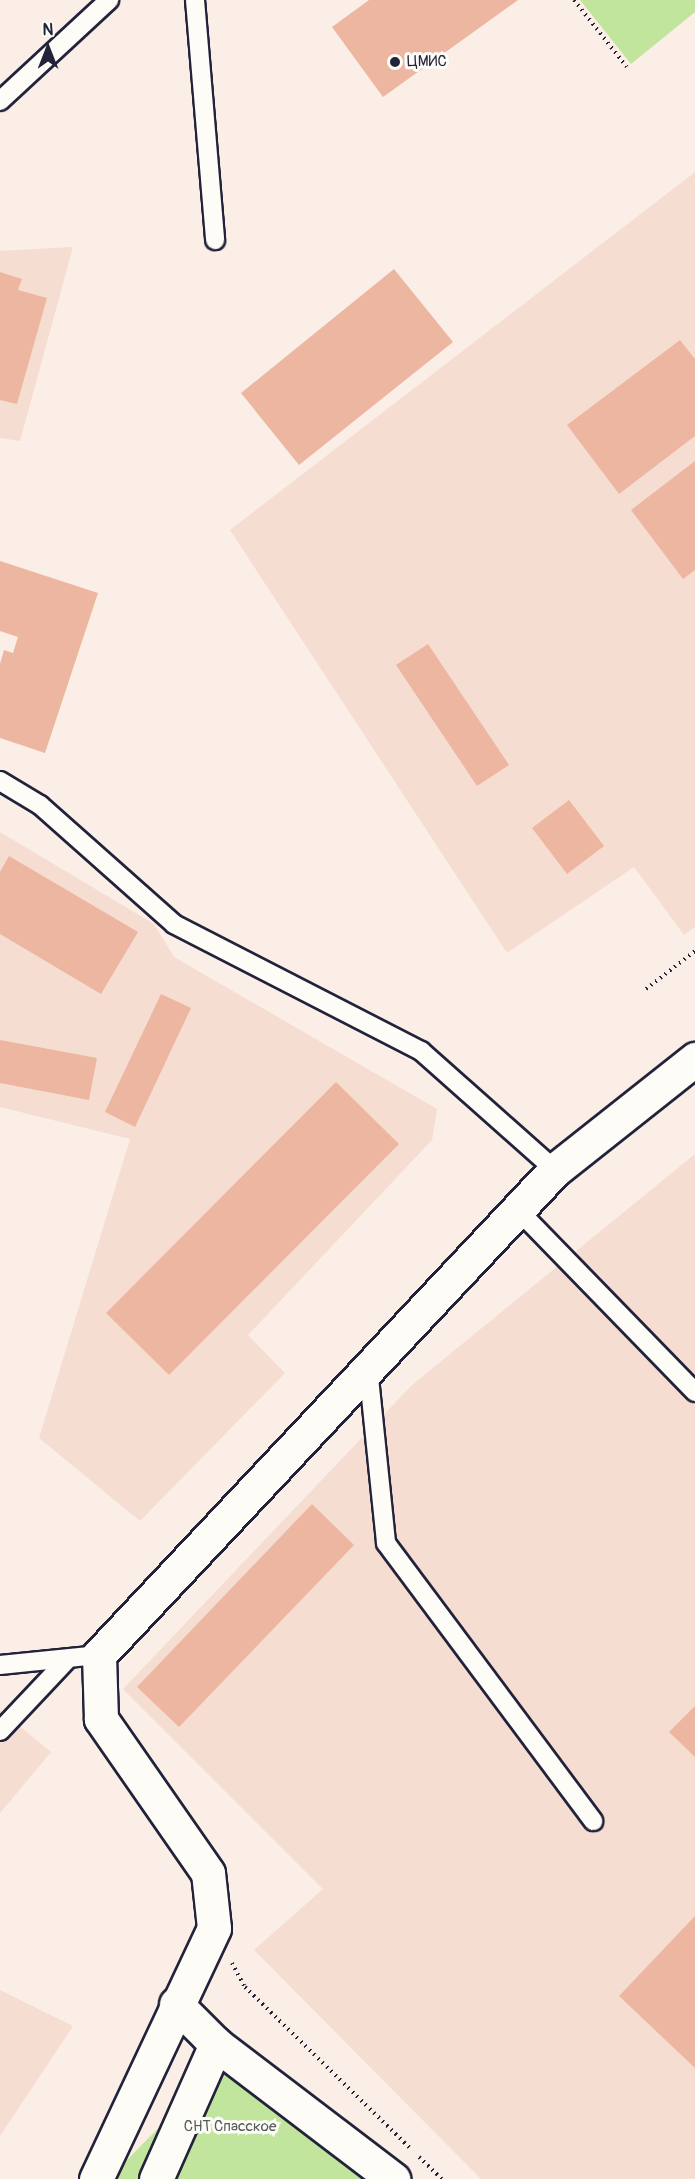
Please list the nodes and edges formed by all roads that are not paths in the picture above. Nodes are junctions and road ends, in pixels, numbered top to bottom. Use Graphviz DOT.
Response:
graph roads {
  1 [pos="109,0"];
  2 [pos="195,0"];
  3 [pos="0,101"];
  4 [pos="215,240"];
  5 [pos="0,781"];
  6 [pos="695,1059"];
  7 [pos="555,1170"];
  8 [pos="518,1210"];
  9 [pos="368,1368"];
  10 [pos="695,1392"];
  11 [pos="99,1655"];
  12 [pos="66,1661"];
  13 [pos="0,1665"];
  14 [pos="0,1731"];
  15 [pos="593,1821"];
  16 [pos="176,2004"];
  17 [pos="216,2044"];
  18 [pos="96,2179"];
  19 [pos="156,2179"];
  20 [pos="393,2179"];
  1 -- 3 [label="lane"];
  2 -- 4 [label="lane"];
  5 -- 7 [label="lane"];
  6 -- 7 [label="street"];
  7 -- 8 [label="street"];
  8 -- 9 [label="street"];
  8 -- 10 [label="lane"];
  9 -- 11 [label="street"];
  9 -- 15 [label="lane"];
  11 -- 12 [label="lane"];
  11 -- 16 [label="street"];
  12 -- 13 [label="lane"];
  12 -- 14 [label="lane"];
  16 -- 17 [label="street"];
  16 -- 18 [label="street"];
  17 -- 19 [label="street"];
  17 -- 20 [label="street"];
}
